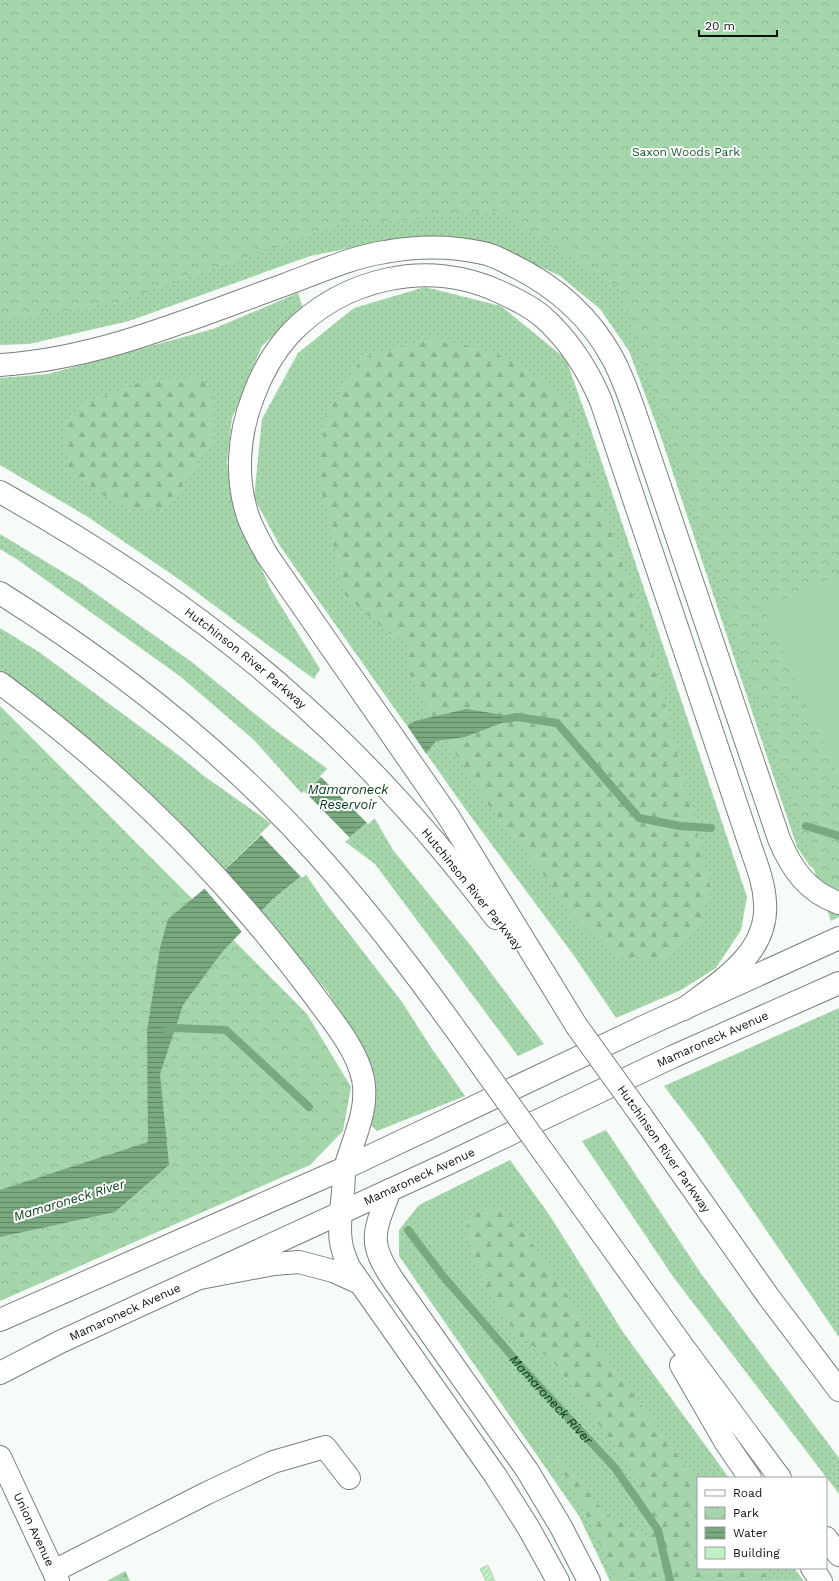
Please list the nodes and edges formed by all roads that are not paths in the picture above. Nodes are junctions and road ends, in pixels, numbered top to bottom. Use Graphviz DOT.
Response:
graph roads {
  1 [pos="0,365"];
  2 [pos="0,492"];
  3 [pos="0,593"];
  4 [pos="0,683"];
  5 [pos="839,903"];
  6 [pos="839,938"];
  7 [pos="839,983"];
  8 [pos="684,1009"];
  9 [pos="576,1025"];
  10 [pos="345,1168"];
  11 [pos="390,1190"];
  12 [pos="341,1211"];
  13 [pos="626,1268"];
  14 [pos="200,1278"];
  15 [pos="360,1283"];
  16 [pos="768,1296"];
  17 [pos="0,1320"];
  18 [pos="0,1373"];
  19 [pos="839,1373"];
  20 [pos="839,1390"];
  21 [pos="0,1456"];
  22 [pos="749,1477"];
  23 [pos="779,1477"];
  24 [pos="349,1478"];
  25 [pos="827,1539"];
  26 [pos="839,1555"];
  27 [pos="813,1569"];
  28 [pos="56,1576"];
  29 [pos="558,1581"];
  30 [pos="589,1581"];
  31 [pos="821,1581"];
  1 -- 5 [label="main road"];
  2 -- 9 [label="main road, Hutchinson River Parkway"];
  3 -- 13 [label="main road, bridge"];
  4 -- 10 [label="main road"];
  6 -- 8 [label="main road"];
  7 -- 11 [label="main road, Mamaroneck Avenue"];
  8 -- 9 [label="main road"];
  8 -- 10 [label="main road"];
  9 -- 16 [label="main road, Hutchinson River Parkway, bridge"];
  10 -- 12 [label="main road"];
  10 -- 17 [label="main road"];
  11 -- 12 [label="main road, Mamaroneck Avenue"];
  11 -- 30 [label="main road"];
  12 -- 14 [label="main road, Mamaroneck Avenue"];
  12 -- 15 [label="main road"];
  13 -- 22 [label="main road"];
  13 -- 23 [label="main road"];
  14 -- 15 [label="main road"];
  14 -- 18 [label="main road, Mamaroneck Avenue"];
  15 -- 29 [label="main road"];
  16 -- 19 [label="main road"];
  16 -- 20 [label="main road, Hutchinson River Parkway"];
  21 -- 28 [label="main road, Union Avenue"];
  24 -- 28 [label="main road"];
  25 -- 26 [label="main road"];
  27 -- 31 [label="main road"];
}
